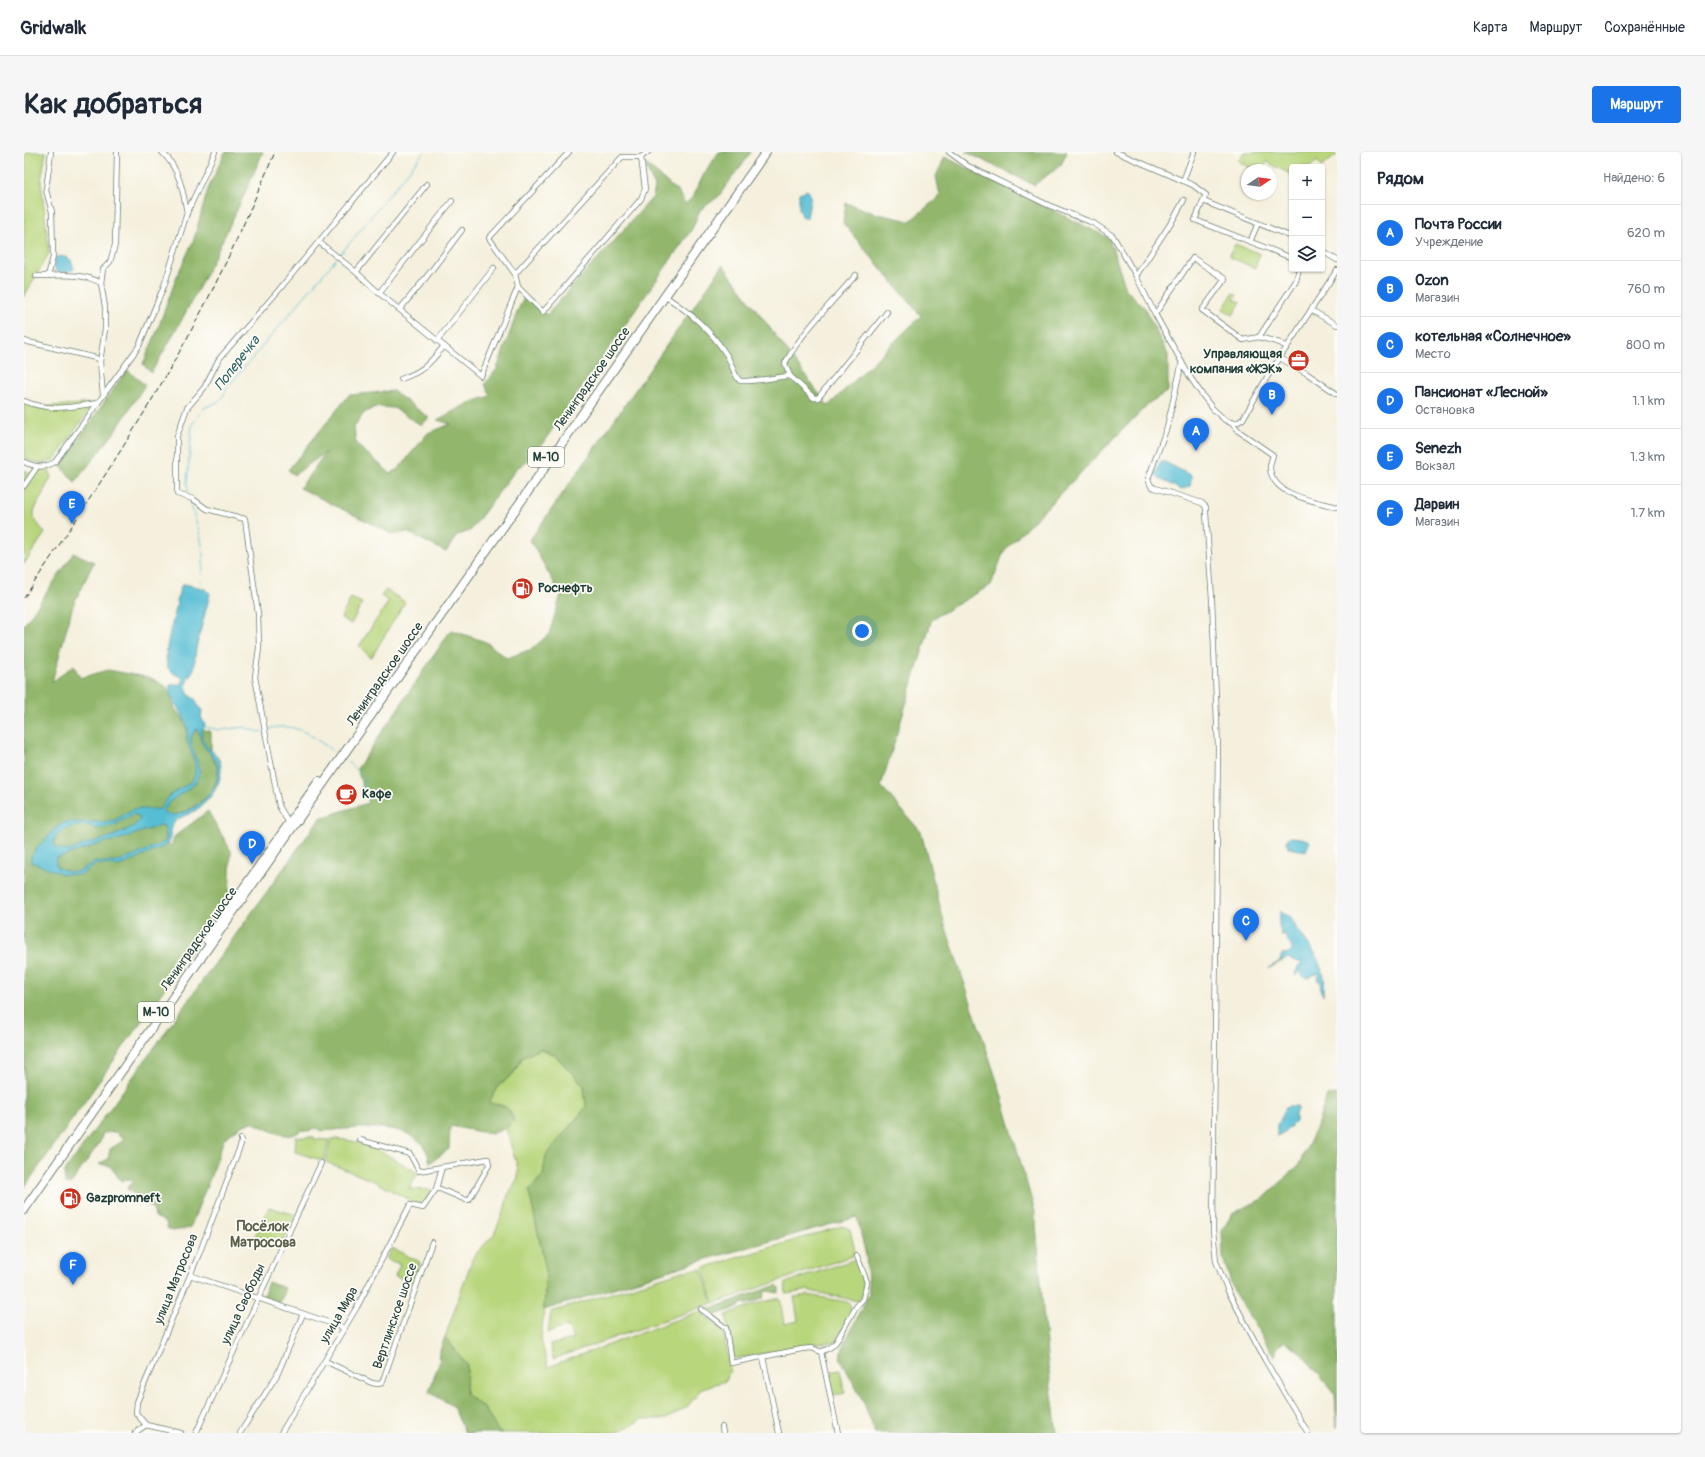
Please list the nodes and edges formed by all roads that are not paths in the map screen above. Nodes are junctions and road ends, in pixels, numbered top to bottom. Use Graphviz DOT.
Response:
graph roads {
  1 [pos="51,152"];
  2 [pos="117,152"];
  3 [pos="162,152"];
  4 [pos="215,152"];
  5 [pos="393,152"];
  6 [pos="569,152"];
  7 [pos="648,152"];
  8 [pos="759,152"];
  9 [pos="766,152"];
  10 [pos="949,152"];
  11 [pos="1116,152"];
  12 [pos="1194,152"];
  13 [pos="623,154"];
  14 [pos="641,157"];
  15 [pos="1183,181"];
  16 [pos="427,184"];
  17 [pos="1184,200"];
  18 [pos="452,201"];
  19 [pos="1203,201"];
  20 [pos="187,213"];
  21 [pos="1258,223"];
  22 [pos="462,230"];
  23 [pos="1290,236"];
  24 [pos="319,242"];
  25 [pos="1250,242"];
  26 [pos="1325,253"];
  27 [pos="1289,257"];
  28 [pos="1337,260"];
  29 [pos="494,268"];
  30 [pos="1337,270"];
  31 [pos="356,272"];
  32 [pos="1298,272"];
  33 [pos="515,274"];
  34 [pos="856,275"];
  35 [pos="36,276"];
  36 [pos="48,276"];
  37 [pos="1136,276"];
  38 [pos="102,282"];
  39 [pos="518,287"];
  40 [pos="379,293"];
  41 [pos="665,296"];
  42 [pos="400,309"];
  43 [pos="1311,310"];
  44 [pos="887,312"];
  45 [pos="1154,314"];
  46 [pos="1337,325"];
  47 [pos="1259,337"];
  48 [pos="24,341"];
  49 [pos="437,341"];
  50 [pos="444,346"];
  51 [pos="1287,347"];
  52 [pos="1280,358"];
  53 [pos="100,362"];
  54 [pos="1182,362"];
  55 [pos="790,376"];
  56 [pos="401,379"];
  57 [pos="1337,394"];
  58 [pos="104,395"];
  59 [pos="24,401"];
  60 [pos="98,403"];
  61 [pos="1231,423"];
  62 [pos="24,462"];
  63 [pos="36,467"];
  64 [pos="24,486"];
  65 [pos="1337,506"];
  66 [pos="290,826"];
  67 [pos="241,1139"];
  68 [pos="360,1140"];
  69 [pos="321,1164"];
  70 [pos="442,1167"];
  71 [pos="436,1189"];
  72 [pos="24,1201"];
  73 [pos="24,1210"];
  74 [pos="432,1242"];
  75 [pos="857,1256"];
  76 [pos="190,1276"];
  77 [pos="258,1298"];
  78 [pos="701,1309"];
  79 [pos="303,1314"];
  80 [pos="345,1328"];
  81 [pos="821,1352"];
  82 [pos="763,1357"];
  83 [pos="325,1361"];
  84 [pos="146,1425"];
  85 [pos="722,1427"];
  86 [pos="135,1433"];
  87 [pos="181,1433"];
  88 [pos="196,1433"];
  89 [pos="240,1433"];
  90 [pos="281,1433"];
  91 [pos="723,1433"];
  92 [pos="779,1433"];
  93 [pos="838,1433"];
  94 [pos="1308,1433"];
  1 -- 36 [label="street"];
  2 -- 38 [label="street"];
  3 -- 20 [label="street"];
  4 -- 20 [label="street"];
  5 -- 24 [label="street"];
  6 -- 33 [label="street"];
  7 -- 14 [label="street"];
  8 -- 66 [label="highway, Ленинградское шоссе / М-10"];
  9 -- 41 [label="highway, Ленинградское шоссе / М-10"];
  10 -- 37 [label="street"];
  11 -- 15 [label="street"];
  12 -- 15 [label="street"];
  13 -- 14 [label="street"];
  13 -- 33 [label="street"];
  14 -- 39 [label="street"];
  15 -- 19 [label="street"];
  16 -- 31 [label="street"];
  17 -- 37 [label="street"];
  18 -- 40 [label="street"];
  19 -- 21 [label="street"];
  19 -- 25 [label="street"];
  20 -- 58 [label="street"];
  21 -- 23 [label="street"];
  21 -- 25 [label="street"];
  22 -- 42 [label="street"];
  24 -- 31 [label="street"];
  24 -- 66 [label="street"];
  25 -- 27 [label="street"];
  26 -- 28 [label="street"];
  29 -- 49 [label="street"];
  30 -- 43 [label="street"];
  31 -- 40 [label="street"];
  32 -- 47 [label="street"];
  33 -- 39 [label="street"];
  34 -- 55 [label="street"];
  35 -- 36 [label="street"];
  36 -- 38 [label="street"];
  37 -- 45 [label="street"];
  38 -- 53 [label="street"];
  39 -- 50 [label="street"];
  40 -- 42 [label="street"];
  41 -- 55 [label="street"];
  41 -- 66 [label="highway, Ленинградское шоссе / М-10"];
  42 -- 49 [label="street"];
  43 -- 46 [label="street"];
  43 -- 51 [label="street"];
  44 -- 55 [label="street"];
  45 -- 47 [label="street"];
  45 -- 54 [label="street"];
  47 -- 51 [label="street"];
  48 -- 53 [label="street"];
  49 -- 50 [label="street"];
  50 -- 56 [label="street"];
  51 -- 52 [label="street"];
  52 -- 57 [label="street"];
  52 -- 61 [label="street"];
  53 -- 58 [label="street"];
  54 -- 61 [label="street"];
  54 -- 94 [label="street"];
  58 -- 60 [label="street"];
  59 -- 60 [label="street"];
  60 -- 63 [label="street"];
  61 -- 65 [label="street"];
  62 -- 63 [label="street"];
  63 -- 64 [label="street"];
  66 -- 72 [label="highway, Ленинградское шоссе / М-10"];
  66 -- 73 [label="highway, Ленинградское шоссе / М-10"];
  67 -- 76 [label="street, улица Матросова"];
  68 -- 70 [label="street"];
  69 -- 77 [label="street, улица Свободы"];
  70 -- 71 [label="street"];
  70 -- 71 [label="street"];
  71 -- 80 [label="street, улица Мира"];
  74 -- 83 [label="street, Вертлинское шоссе"];
  75 -- 81 [label="street"];
  76 -- 77 [label="street"];
  76 -- 84 [label="street, улица Матросова"];
  77 -- 79 [label="street"];
  77 -- 88 [label="street, улица Свободы"];
  78 -- 82 [label="street"];
  79 -- 80 [label="street"];
  79 -- 89 [label="street"];
  80 -- 83 [label="street, улица Мира"];
  81 -- 82 [label="street"];
  81 -- 93 [label="street"];
  82 -- 92 [label="street"];
  83 -- 90 [label="street, улица Мира"];
  84 -- 86 [label="street"];
  84 -- 87 [label="street"];
  85 -- 91 [label="street"];
}
